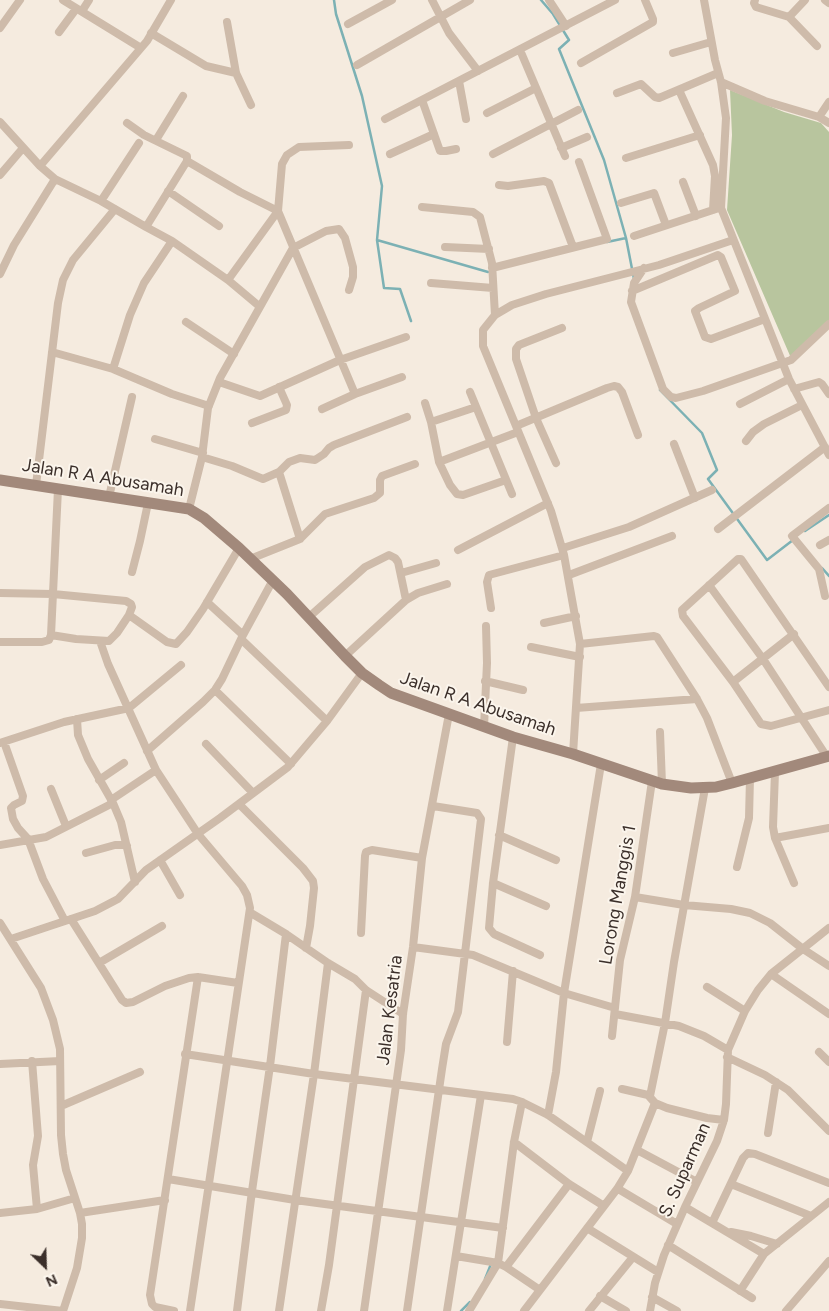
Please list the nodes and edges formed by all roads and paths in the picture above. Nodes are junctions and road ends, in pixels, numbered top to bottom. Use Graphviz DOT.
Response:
graph roads {
  1 [pos="20,0"];
  2 [pos="63,0"];
  3 [pos="89,0"];
  4 [pos="171,0"];
  5 [pos="392,0"];
  6 [pos="432,0"];
  7 [pos="470,0"];
  8 [pos="549,0"];
  9 [pos="615,0"];
  10 [pos="645,0"];
  11 [pos="704,0"];
  12 [pos="755,0"];
  13 [pos="805,0"];
  14 [pos="825,0"];
  15 [pos="829,3"];
  16 [pos="79,10"];
  17 [pos="441,16"];
  18 [pos="789,18"];
  19 [pos="228,22"];
  20 [pos="348,24"];
  21 [pos="565,26"];
  22 [pos="0,28"];
  23 [pos="59,32"];
  24 [pos="151,33"];
  25 [pos="711,42"];
  26 [pos="816,46"];
  27 [pos="141,48"];
  28 [pos="520,50"];
  29 [pos="673,53"];
  30 [pos="581,63"];
  31 [pos="357,65"];
  32 [pos="478,72"];
  33 [pos="718,73"];
  34 [pos="236,74"];
  35 [pos="460,81"];
  36 [pos="721,82"];
  37 [pos="536,88"];
  38 [pos="679,90"];
  39 [pos="617,94"];
  40 [pos="183,96"];
  41 [pos="422,100"];
  42 [pos="829,102"];
  43 [pos="251,105"];
  44 [pos="578,110"];
  45 [pos="487,113"];
  46 [pos="819,117"];
  47 [pos="385,119"];
  48 [pos="466,119"];
  49 [pos="0,122"];
  50 [pos="127,122"];
  51 [pos="829,122"];
  52 [pos="550,123"];
  53 [pos="434,134"];
  54 [pos="700,135"];
  55 [pos="587,137"];
  56 [pos="156,140"];
  57 [pos="139,143"];
  58 [pos="349,146"];
  59 [pos="24,148"];
  60 [pos="561,148"];
  61 [pos="456,149"];
  62 [pos="390,154"];
  63 [pos="493,154"];
  64 [pos="565,156"];
  65 [pos="626,158"];
  66 [pos="186,161"];
  67 [pos="579,162"];
  68 [pos="40,166"];
  69 [pos="0,175"];
  70 [pos="55,180"];
  71 [pos="683,182"];
  72 [pos="499,185"];
  73 [pos="168,191"];
  74 [pos="101,201"];
  75 [pos="621,203"];
  76 [pos="422,207"];
  77 [pos="115,209"];
  78 [pos="717,209"];
  79 [pos="278,211"];
  80 [pos="696,216"];
  81 [pos="666,225"];
  82 [pos="219,226"];
  83 [pos="146,227"];
  84 [pos="634,236"];
  85 [pos="733,240"];
  86 [pos="172,241"];
  87 [pos="445,247"];
  88 [pos="573,247"];
  89 [pos="293,248"];
  90 [pos="489,250"];
  91 [pos="3,257"];
  92 [pos="492,268"];
  93 [pos="644,268"];
  94 [pos="0,274"];
  95 [pos="228,280"];
  96 [pos="431,283"];
  97 [pos="493,288"];
  98 [pos="349,290"];
  99 [pos="632,291"];
  100 [pos="259,306"];
  101 [pos="495,315"];
  102 [pos="766,318"];
  103 [pos="186,322"];
  104 [pos="829,324"];
  105 [pos="562,328"];
  106 [pos="406,336"];
  107 [pos="52,352"];
  108 [pos="234,354"];
  109 [pos="340,360"];
  110 [pos="783,364"];
  111 [pos="113,369"];
  112 [pos="402,377"];
  113 [pos="789,378"];
  114 [pos="219,382"];
  115 [pos="279,387"];
  116 [pos="794,389"];
  117 [pos="470,392"];
  118 [pos="355,394"];
  119 [pos="829,394"];
  120 [pos="132,398"];
  121 [pos="425,403"];
  122 [pos="740,404"];
  123 [pos="802,405"];
  124 [pos="209,406"];
  125 [pos="476,407"];
  126 [pos="322,409"];
  127 [pos="407,417"];
  128 [pos="536,418"];
  129 [pos="431,422"];
  130 [pos="252,423"];
  131 [pos="517,429"];
  132 [pos="638,435"];
  133 [pos="155,439"];
  134 [pos="746,441"];
  135 [pos="491,442"];
  136 [pos="674,444"];
  137 [pos="825,447"];
  138 [pos="203,455"];
  139 [pos="829,455"];
  140 [pos="439,462"];
  141 [pos="556,463"];
  142 [pos="416,464"];
  143 [pos="279,472"];
  144 [pos="0,480"];
  145 [pos="506,480"];
  146 [pos="36,485"];
  147 [pos="58,489"];
  148 [pos="712,490"];
  149 [pos="512,494"];
  150 [pos="109,497"];
  151 [pos="695,498"];
  152 [pos="148,503"];
  153 [pos="548,503"];
  154 [pos="829,508"];
  155 [pos="189,509"];
  156 [pos="718,529"];
  157 [pos="672,536"];
  158 [pos="300,539"];
  159 [pos="829,540"];
  160 [pos="820,545"];
  161 [pos="239,548"];
  162 [pos="458,550"];
  163 [pos="564,552"];
  164 [pos="250,560"];
  165 [pos="436,563"];
  166 [pos="132,572"];
  167 [pos="401,573"];
  168 [pos="569,575"];
  169 [pos="273,580"];
  170 [pos="447,584"];
  171 [pos="709,585"];
  172 [pos="0,593"];
  173 [pos="52,594"];
  174 [pos="825,596"];
  175 [pos="406,600"];
  176 [pos="207,602"];
  177 [pos="491,608"];
  178 [pos="129,615"];
  179 [pos="576,616"];
  180 [pos="309,617"];
  181 [pos="544,623"];
  182 [pos="486,626"];
  183 [pos="794,634"];
  184 [pos="51,635"];
  185 [pos="242,637"];
  186 [pos="100,641"];
  187 [pos="0,642"];
  188 [pos="580,644"];
  189 [pos="531,647"];
  190 [pos="345,656"];
  191 [pos="580,656"];
  192 [pos="763,659"];
  193 [pos="181,665"];
  194 [pos="362,673"];
  195 [pos="486,681"];
  196 [pos="733,682"];
  197 [pos="829,687"];
  198 [pos="214,690"];
  199 [pos="523,690"];
  200 [pos="697,699"];
  201 [pos="129,708"];
  202 [pos="576,708"];
  203 [pos="829,710"];
  204 [pos="449,714"];
  205 [pos="802,717"];
  206 [pos="77,719"];
  207 [pos="327,721"];
  208 [pos="484,727"];
  209 [pos="660,732"];
  210 [pos="513,737"];
  211 [pos="2,743"];
  212 [pos="206,744"];
  213 [pos="148,751"];
  214 [pos="573,754"];
  215 [pos="828,756"];
  216 [pos="124,763"];
  217 [pos="291,764"];
  218 [pos="601,764"];
  219 [pos="156,770"];
  220 [pos="774,772"];
  221 [pos="750,778"];
  222 [pos="99,780"];
  223 [pos="657,782"];
  224 [pos="732,783"];
  225 [pos="705,788"];
  226 [pos="51,789"];
  227 [pos="253,793"];
  228 [pos="112,802"];
  229 [pos="238,804"];
  230 [pos="433,806"];
  231 [pos="66,826"];
  232 [pos="829,828"];
  233 [pos="198,834"];
  234 [pos="499,836"];
  235 [pos="775,838"];
  236 [pos="28,839"];
  237 [pos="0,845"];
  238 [pos="127,846"];
  239 [pos="86,853"];
  240 [pos="422,858"];
  241 [pos="160,860"];
  242 [pos="556,860"];
  243 [pos="737,867"];
  244 [pos="135,882"];
  245 [pos="493,883"];
  246 [pos="794,883"];
  247 [pos="180,895"];
  248 [pos="635,897"];
  249 [pos="684,905"];
  250 [pos="546,906"];
  251 [pos="251,913"];
  252 [pos="68,920"];
  253 [pos="0,923"];
  254 [pos="162,926"];
  255 [pos="829,928"];
  256 [pos="361,933"];
  257 [pos="286,934"];
  258 [pos="11,940"];
  259 [pos="413,947"];
  260 [pos="306,948"];
  261 [pos="803,949"];
  262 [pos="464,954"];
  263 [pos="540,955"];
  264 [pos="99,963"];
  265 [pos="328,963"];
  266 [pos="829,966"];
  267 [pos="513,971"];
  268 [pos="771,974"];
  269 [pos="198,977"];
  270 [pos="238,983"];
  271 [pos="707,987"];
  272 [pos="366,990"];
  273 [pos="564,993"];
  274 [pos="745,1010"];
  275 [pos="615,1011"];
  276 [pos="403,1014"];
  277 [pos="829,1014"];
  278 [pos="665,1023"];
  279 [pos="612,1036"];
  280 [pos="507,1042"];
  281 [pos="818,1052"];
  282 [pos="727,1053"];
  283 [pos="185,1054"];
  284 [pos="32,1061"];
  285 [pos="60,1061"];
  286 [pos="227,1061"];
  287 [pos="829,1062"];
  288 [pos="0,1064"];
  289 [pos="270,1066"];
  290 [pos="140,1072"];
  291 [pos="314,1074"];
  292 [pos="354,1079"];
  293 [pos="776,1082"];
  294 [pos="396,1084"];
  295 [pos="622,1089"];
  296 [pos="439,1090"];
  297 [pos="600,1091"];
  298 [pos="481,1095"];
  299 [pos="653,1100"];
  300 [pos="522,1102"];
  301 [pos="61,1106"];
  302 [pos="548,1115"];
  303 [pos="724,1120"];
  304 [pos="829,1131"];
  305 [pos="768,1133"];
  306 [pos="514,1142"];
  307 [pos="587,1142"];
  308 [pos="636,1150"];
  309 [pos="628,1171"];
  310 [pos="168,1179"];
  311 [pos="697,1182"];
  312 [pos="829,1183"];
  313 [pos="569,1184"];
  314 [pos="731,1184"];
  315 [pos="210,1186"];
  316 [pos="620,1190"];
  317 [pos="252,1191"];
  318 [pos="75,1198"];
  319 [pos="165,1200"];
  320 [pos="295,1200"];
  321 [pos="829,1202"];
  322 [pos="337,1206"];
  323 [pos="604,1206"];
  324 [pos="684,1206"];
  325 [pos="37,1209"];
  326 [pos="378,1211"];
  327 [pos="0,1213"];
  328 [pos="80,1213"];
  329 [pos="812,1216"];
  330 [pos="421,1217"];
  331 [pos="461,1223"];
  332 [pos="712,1223"];
  333 [pos="677,1224"];
  334 [pos="503,1228"];
  335 [pos="587,1228"];
  336 [pos="724,1231"];
  337 [pos="777,1244"];
  338 [pos="668,1245"];
  339 [pos="764,1254"];
  340 [pos="456,1256"];
  341 [pos="633,1257"];
  342 [pos="829,1261"];
  343 [pos="502,1265"];
  344 [pos="658,1272"];
  345 [pos="540,1290"];
  346 [pos="740,1291"];
  347 [pos="600,1296"];
  348 [pos="652,1297"];
  349 [pos="752,1298"];
  350 [pos="0,1304"];
  351 [pos="63,1311"];
  352 [pos="174,1311"];
  353 [pos="190,1311"];
  354 [pos="237,1311"];
  355 [pos="279,1311"];
  356 [pos="321,1311"];
  357 [pos="364,1311"];
  358 [pos="407,1311"];
  359 [pos="447,1311"];
  360 [pos="469,1311"];
  361 [pos="525,1311"];
  362 [pos="589,1311"];
  363 [pos="626,1311"];
  364 [pos="650,1311"];
  365 [pos="677,1311"];
  366 [pos="786,1311"];
  1 -- 22 [label="street"];
  2 -- 16 [label="street"];
  3 -- 16 [label="street"];
  4 -- 24 [label="street"];
  5 -- 20 [label="street"];
  6 -- 17 [label="street"];
  7 -- 17 [label="street"];
  8 -- 21 [label="street"];
  9 -- 21 [label="street"];
  10 -- 30 [label="street"];
  11 -- 25 [label="street"];
  12 -- 18 [label="street"];
  13 -- 18 [label="street"];
  14 -- 15 [label="street"];
  16 -- 23 [label="street"];
  16 -- 27 [label="street"];
  17 -- 31 [label="street"];
  17 -- 32 [label="street"];
  18 -- 26 [label="street"];
  19 -- 34 [label="street"];
  21 -- 28 [label="street"];
  24 -- 27 [label="street"];
  24 -- 34 [label="street"];
  25 -- 29 [label="street"];
  25 -- 33 [label="street"];
  27 -- 68 [label="street"];
  28 -- 32 [label="street"];
  28 -- 37 [label="street"];
  32 -- 35 [label="street"];
  33 -- 36 [label="street"];
  33 -- 38 [label="street"];
  34 -- 43 [label="street"];
  35 -- 41 [label="street"];
  35 -- 48 [label="street"];
  36 -- 46 [label="street"];
  36 -- 78 [label="street"];
  37 -- 45 [label="street"];
  37 -- 52 [label="street"];
  38 -- 39 [label="street"];
  38 -- 54 [label="street"];
  40 -- 56 [label="street"];
  41 -- 47 [label="street"];
  41 -- 53 [label="street"];
  42 -- 46 [label="street"];
  44 -- 52 [label="street"];
  46 -- 51 [label="street"];
  49 -- 59 [label="street"];
  50 -- 56 [label="street"];
  52 -- 60 [label="street"];
  52 -- 63 [label="street"];
  53 -- 61 [label="street"];
  53 -- 62 [label="street"];
  54 -- 65 [label="street"];
  54 -- 78 [label="street"];
  55 -- 60 [label="street"];
  56 -- 66 [label="street"];
  57 -- 74 [label="street"];
  58 -- 79 [label="street"];
  59 -- 68 [label="street"];
  59 -- 69 [label="street"];
  60 -- 64 [label="street"];
  66 -- 73 [label="street"];
  66 -- 79 [label="street"];
  67 -- 88 [label="street"];
  68 -- 70 [label="street"];
  70 -- 74 [label="street"];
  70 -- 91 [label="street"];
  71 -- 80 [label="street"];
  72 -- 88 [label="street"];
  73 -- 82 [label="street"];
  73 -- 83 [label="street"];
  74 -- 77 [label="street"];
  75 -- 81 [label="street"];
  76 -- 90 [label="street"];
  77 -- 83 [label="street"];
  77 -- 107 [label="street"];
  78 -- 80 [label="street"];
  78 -- 85 [label="street"];
  79 -- 89 [label="street"];
  79 -- 95 [label="street"];
  80 -- 81 [label="street"];
  81 -- 84 [label="street"];
  83 -- 86 [label="street"];
  85 -- 93 [label="street"];
  85 -- 102 [label="street"];
  86 -- 95 [label="street"];
  86 -- 111 [label="street"];
  87 -- 90 [label="street"];
  88 -- 92 [label="street"];
  89 -- 98 [label="street"];
  89 -- 100 [label="street"];
  89 -- 109 [label="street"];
  90 -- 92 [label="street"];
  91 -- 94 [label="street"];
  92 -- 97 [label="street"];
  93 -- 99 [label="street"];
  93 -- 101 [label="street"];
  95 -- 100 [label="street"];
  96 -- 97 [label="street"];
  97 -- 101 [label="street"];
  99 -- 102 [label="street"];
  99 -- 110 [label="street"];
  100 -- 108 [label="street"];
  101 -- 131 [label="street"];
  102 -- 110 [label="street"];
  103 -- 108 [label="street"];
  104 -- 110 [label="street"];
  105 -- 128 [label="street"];
  106 -- 109 [label="street"];
  107 -- 111 [label="street"];
  107 -- 146 [label="street"];
  108 -- 114 [label="street"];
  109 -- 115 [label="street"];
  109 -- 118 [label="street"];
  110 -- 113 [label="street"];
  111 -- 124 [label="street"];
  112 -- 118 [label="street"];
  113 -- 116 [label="street"];
  113 -- 122 [label="street"];
  114 -- 115 [label="street"];
  114 -- 124 [label="street"];
  115 -- 130 [label="street"];
  116 -- 119 [label="street"];
  116 -- 123 [label="street"];
  117 -- 125 [label="street"];
  118 -- 126 [label="street"];
  120 -- 150 [label="street"];
  121 -- 129 [label="street"];
  123 -- 134 [label="street"];
  123 -- 137 [label="street"];
  124 -- 138 [label="street"];
  125 -- 129 [label="street"];
  125 -- 135 [label="street"];
  127 -- 143 [label="street"];
  128 -- 131 [label="street"];
  128 -- 132 [label="street"];
  128 -- 141 [label="street"];
  129 -- 140 [label="street"];
  131 -- 135 [label="street"];
  131 -- 153 [label="street"];
  133 -- 138 [label="street"];
  135 -- 140 [label="street"];
  135 -- 145 [label="street"];
  136 -- 151 [label="street"];
  137 -- 139 [label="street"];
  137 -- 156 [label="street"];
  138 -- 143 [label="street"];
  138 -- 155 [label="street"];
  140 -- 145 [label="street"];
  142 -- 158 [label="street"];
  143 -- 158 [label="street"];
  144 -- 146 [label="street, Jalan R A Abusamah"];
  145 -- 149 [label="street"];
  146 -- 147 [label="street, Jalan R A Abusamah"];
  147 -- 150 [label="street, Jalan R A Abusamah"];
  147 -- 173 [label="street"];
  148 -- 151 [label="street"];
  150 -- 152 [label="street, Jalan R A Abusamah"];
  151 -- 163 [label="street"];
  152 -- 155 [label="street, Jalan R A Abusamah"];
  152 -- 166 [label="street"];
  153 -- 162 [label="street"];
  153 -- 163 [label="street"];
  154 -- 174 [label="street"];
  155 -- 161 [label="street, Jalan R A Abusamah"];
  157 -- 168 [label="street"];
  158 -- 164 [label="street"];
  159 -- 160 [label="street"];
  161 -- 164 [label="street, Jalan R A Abusamah"];
  161 -- 176 [label="street"];
  163 -- 168 [label="street"];
  163 -- 177 [label="street"];
  164 -- 169 [label="street, Jalan R A Abusamah"];
  165 -- 167 [label="street"];
  167 -- 175 [label="street"];
  167 -- 180 [label="street"];
  168 -- 179 [label="street"];
  169 -- 180 [label="street, Jalan R A Abusamah"];
  169 -- 185 [label="street"];
  170 -- 175 [label="street"];
  171 -- 183 [label="street"];
  171 -- 192 [label="street"];
  171 -- 196 [label="street"];
  172 -- 173 [label="street"];
  173 -- 178 [label="street"];
  173 -- 184 [label="street"];
  175 -- 190 [label="street"];
  176 -- 178 [label="street"];
  176 -- 185 [label="street"];
  178 -- 186 [label="street"];
  179 -- 181 [label="street"];
  179 -- 188 [label="street"];
  180 -- 190 [label="street, Jalan R A Abusamah"];
  182 -- 195 [label="street"];
  183 -- 192 [label="street"];
  183 -- 197 [label="street"];
  184 -- 186 [label="street"];
  184 -- 187 [label="street"];
  185 -- 198 [label="street"];
  185 -- 207 [label="street"];
  186 -- 201 [label="street"];
  188 -- 191 [label="street"];
  188 -- 200 [label="street"];
  189 -- 191 [label="street"];
  190 -- 194 [label="street, Jalan R A Abusamah"];
  191 -- 202 [label="street"];
  192 -- 196 [label="street"];
  192 -- 205 [label="street"];
  193 -- 201 [label="street"];
  194 -- 204 [label="street, Jalan R A Abusamah"];
  194 -- 207 [label="street"];
  195 -- 199 [label="street"];
  195 -- 208 [label="street"];
  196 -- 205 [label="street"];
  198 -- 213 [label="street"];
  198 -- 217 [label="street"];
  200 -- 202 [label="street"];
  200 -- 224 [label="street"];
  201 -- 206 [label="street"];
  201 -- 213 [label="street"];
  202 -- 214 [label="street"];
  203 -- 205 [label="street"];
  204 -- 208 [label="street, Jalan R A Abusamah"];
  204 -- 230 [label="street, Jalan Kesatria"];
  205 -- 215 [label="street"];
  206 -- 211 [label="street"];
  206 -- 222 [label="street"];
  207 -- 217 [label="street"];
  208 -- 210 [label="street, Jalan R A Abusamah"];
  209 -- 223 [label="street, Lorong Manggis 1"];
  210 -- 214 [label="street, Jalan R A Abusamah"];
  210 -- 234 [label="street"];
  211 -- 236 [label="street"];
  212 -- 227 [label="street"];
  213 -- 219 [label="street"];
  214 -- 218 [label="street, Jalan R A Abusamah"];
  215 -- 220 [label="street, Jalan R A Abusamah"];
  216 -- 222 [label="street"];
  217 -- 227 [label="street"];
  218 -- 223 [label="street, Jalan R A Abusamah"];
  218 -- 273 [label="street"];
  219 -- 228 [label="street"];
  219 -- 233 [label="street"];
  220 -- 221 [label="street, Jalan R A Abusamah"];
  220 -- 235 [label="street"];
  221 -- 224 [label="street, Jalan R A Abusamah"];
  221 -- 243 [label="street"];
  222 -- 228 [label="street"];
  223 -- 225 [label="street, Jalan R A Abusamah"];
  223 -- 248 [label="street, Lorong Manggis 1"];
  224 -- 225 [label="street, Jalan R A Abusamah"];
  225 -- 249 [label="street"];
  226 -- 231 [label="street"];
  227 -- 229 [label="street"];
  228 -- 231 [label="street"];
  228 -- 238 [label="street"];
  229 -- 233 [label="street"];
  229 -- 260 [label="street"];
  230 -- 240 [label="street, Jalan Kesatria"];
  230 -- 262 [label="street"];
  231 -- 236 [label="street"];
  232 -- 235 [label="street"];
  233 -- 241 [label="street"];
  233 -- 251 [label="street"];
  234 -- 242 [label="street"];
  234 -- 245 [label="street"];
  235 -- 246 [label="street"];
  236 -- 237 [label="street"];
  236 -- 252 [label="street"];
  238 -- 239 [label="street"];
  238 -- 244 [label="street"];
  240 -- 256 [label="street"];
  240 -- 259 [label="street, Jalan Kesatria"];
  241 -- 244 [label="street"];
  241 -- 247 [label="street"];
  244 -- 252 [label="street"];
  245 -- 250 [label="street"];
  245 -- 263 [label="street"];
  248 -- 249 [label="street"];
  248 -- 275 [label="street, Lorong Manggis 1"];
  249 -- 261 [label="street"];
  249 -- 278 [label="street"];
  251 -- 257 [label="street"];
  251 -- 270 [label="street"];
  252 -- 258 [label="street"];
  252 -- 264 [label="street"];
  253 -- 258 [label="street"];
  254 -- 264 [label="street"];
  255 -- 261 [label="street, S. Suparman"];
  257 -- 260 [label="street"];
  257 -- 289 [label="street"];
  258 -- 285 [label="street"];
  259 -- 262 [label="street"];
  259 -- 276 [label="street, Jalan Kesatria"];
  260 -- 265 [label="street"];
  261 -- 266 [label="street"];
  261 -- 268 [label="street, S. Suparman"];
  262 -- 267 [label="street"];
  262 -- 296 [label="street"];
  264 -- 269 [label="street"];
  265 -- 272 [label="street"];
  265 -- 291 [label="street"];
  267 -- 273 [label="street"];
  267 -- 280 [label="street"];
  268 -- 274 [label="street, S. Suparman"];
  268 -- 277 [label="street"];
  269 -- 270 [label="street"];
  269 -- 283 [label="street"];
  270 -- 286 [label="street"];
  271 -- 274 [label="street"];
  272 -- 276 [label="street"];
  272 -- 292 [label="street"];
  273 -- 275 [label="street"];
  273 -- 302 [label="street"];
  274 -- 282 [label="street, S. Suparman"];
  275 -- 278 [label="street"];
  275 -- 279 [label="street, Lorong Manggis 1"];
  276 -- 294 [label="street, Jalan Kesatria"];
  278 -- 282 [label="street"];
  278 -- 299 [label="street"];
  281 -- 287 [label="street"];
  282 -- 293 [label="street"];
  282 -- 303 [label="street, S. Suparman"];
  283 -- 286 [label="street"];
  283 -- 310 [label="street"];
  284 -- 285 [label="street"];
  284 -- 288 [label="street"];
  284 -- 325 [label="street"];
  285 -- 301 [label="street"];
  286 -- 289 [label="street"];
  286 -- 315 [label="street"];
  289 -- 291 [label="street"];
  289 -- 317 [label="street"];
  290 -- 301 [label="street"];
  291 -- 292 [label="street"];
  291 -- 320 [label="street"];
  292 -- 294 [label="street"];
  292 -- 322 [label="street"];
  293 -- 304 [label="street"];
  293 -- 305 [label="street"];
  294 -- 296 [label="street"];
  294 -- 326 [label="street, Jalan Kesatria"];
  295 -- 299 [label="street"];
  296 -- 298 [label="street"];
  296 -- 330 [label="street"];
  297 -- 307 [label="street"];
  298 -- 300 [label="street"];
  298 -- 331 [label="street"];
  299 -- 303 [label="street"];
  299 -- 308 [label="street"];
  300 -- 302 [label="street"];
  300 -- 306 [label="street"];
  301 -- 318 [label="street"];
  302 -- 307 [label="street"];
  303 -- 311 [label="street, S. Suparman"];
  306 -- 313 [label="street"];
  306 -- 334 [label="street"];
  307 -- 309 [label="street"];
  308 -- 309 [label="street"];
  308 -- 311 [label="street"];
  309 -- 323 [label="street"];
  310 -- 315 [label="street"];
  310 -- 319 [label="street"];
  311 -- 324 [label="street, S. Suparman"];
  312 -- 314 [label="street"];
  313 -- 323 [label="street"];
  313 -- 343 [label="street"];
  314 -- 329 [label="street"];
  314 -- 332 [label="street"];
  315 -- 317 [label="street"];
  315 -- 353 [label="street"];
  316 -- 333 [label="street"];
  317 -- 320 [label="street"];
  317 -- 354 [label="street"];
  318 -- 325 [label="street"];
  318 -- 328 [label="street"];
  319 -- 328 [label="street"];
  319 -- 352 [label="street"];
  320 -- 322 [label="street"];
  320 -- 355 [label="street"];
  321 -- 329 [label="street"];
  322 -- 326 [label="street"];
  322 -- 356 [label="street"];
  323 -- 335 [label="street"];
  324 -- 332 [label="street"];
  324 -- 333 [label="street, S. Suparman"];
  325 -- 327 [label="street"];
  326 -- 330 [label="street"];
  326 -- 357 [label="street, Jalan Kesatria"];
  328 -- 351 [label="street"];
  329 -- 337 [label="street"];
  330 -- 331 [label="street"];
  330 -- 358 [label="street"];
  331 -- 334 [label="street"];
  331 -- 340 [label="street"];
  332 -- 336 [label="street"];
  333 -- 338 [label="street, S. Suparman"];
  334 -- 343 [label="street"];
  335 -- 341 [label="street"];
  335 -- 345 [label="street"];
  336 -- 337 [label="street"];
  336 -- 339 [label="street"];
  337 -- 339 [label="street"];
  338 -- 344 [label="street, S. Suparman"];
  338 -- 346 [label="street"];
  339 -- 346 [label="street"];
  340 -- 343 [label="street"];
  340 -- 359 [label="street"];
  341 -- 344 [label="street"];
  341 -- 347 [label="street"];
  342 -- 366 [label="street"];
  343 -- 345 [label="street"];
  343 -- 360 [label="street"];
  344 -- 348 [label="street, S. Suparman"];
  345 -- 361 [label="street"];
  346 -- 349 [label="street"];
  347 -- 362 [label="street"];
  347 -- 363 [label="street"];
  348 -- 364 [label="street, S. Suparman"];
  348 -- 365 [label="street"];
  350 -- 351 [label="street"];
}
